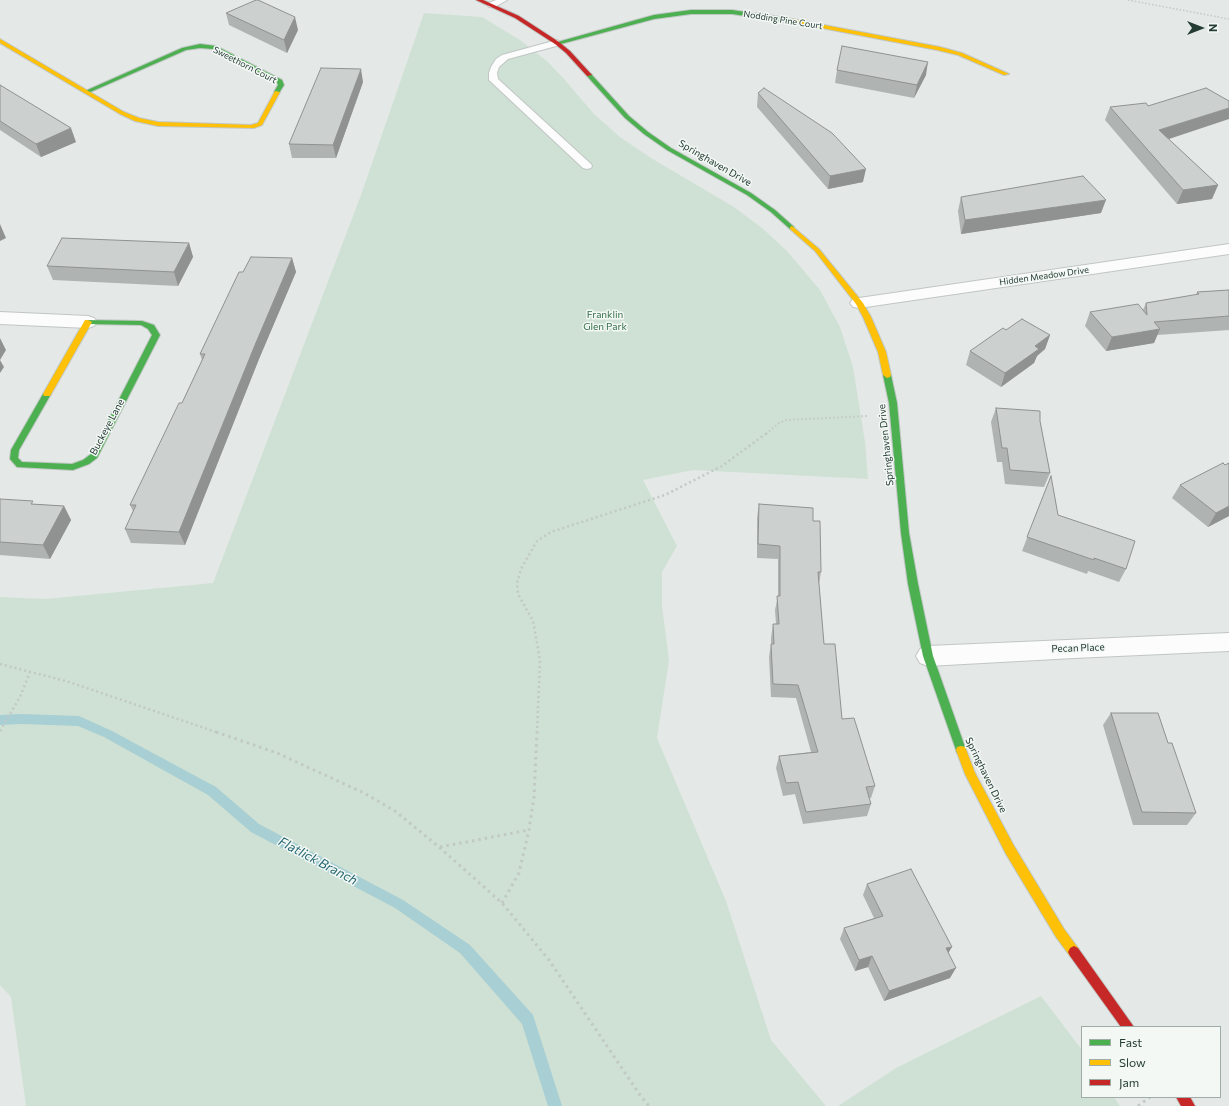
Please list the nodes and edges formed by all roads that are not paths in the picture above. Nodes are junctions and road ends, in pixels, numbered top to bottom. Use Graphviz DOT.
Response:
graph roads {
  1 [pos="479,0"];
  2 [pos="503,0"];
  3 [pos="492,5"];
  4 [pos="0,41"];
  5 [pos="558,43"];
  6 [pos="1006,74"];
  7 [pos="86,92"];
  8 [pos="587,166"];
  9 [pos="1229,249"];
  10 [pos="859,303"];
  11 [pos="0,318"];
  12 [pos="88,322"];
  13 [pos="1229,642"];
  14 [pos="928,656"];
  15 [pos="1127,1026"];
  16 [pos="1183,1098"];
  17 [pos="1189,1106"];
  1 -- 3 [label="street, Springhaven Drive"];
  2 -- 3 [label="lane"];
  3 -- 5 [label="street, Springhaven Drive"];
  4 -- 7 [label="street, Sweethorn Court"];
  5 -- 6 [label="street, Nodding Pine Court"];
  5 -- 8 [label="lane"];
  5 -- 10 [label="street, Springhaven Drive"];
  7 -- 7 [label="street, Sweethorn Court"];
  9 -- 10 [label="street, Hidden Meadow Drive"];
  10 -- 14 [label="street, Springhaven Drive"];
  11 -- 12 [label="street, Buckeye Lane"];
  12 -- 12 [label="street, Buckeye Lane"];
  13 -- 14 [label="street, Pecan Place"];
  14 -- 15 [label="street, Springhaven Drive"];
  16 -- 17 [label="street"];
}
